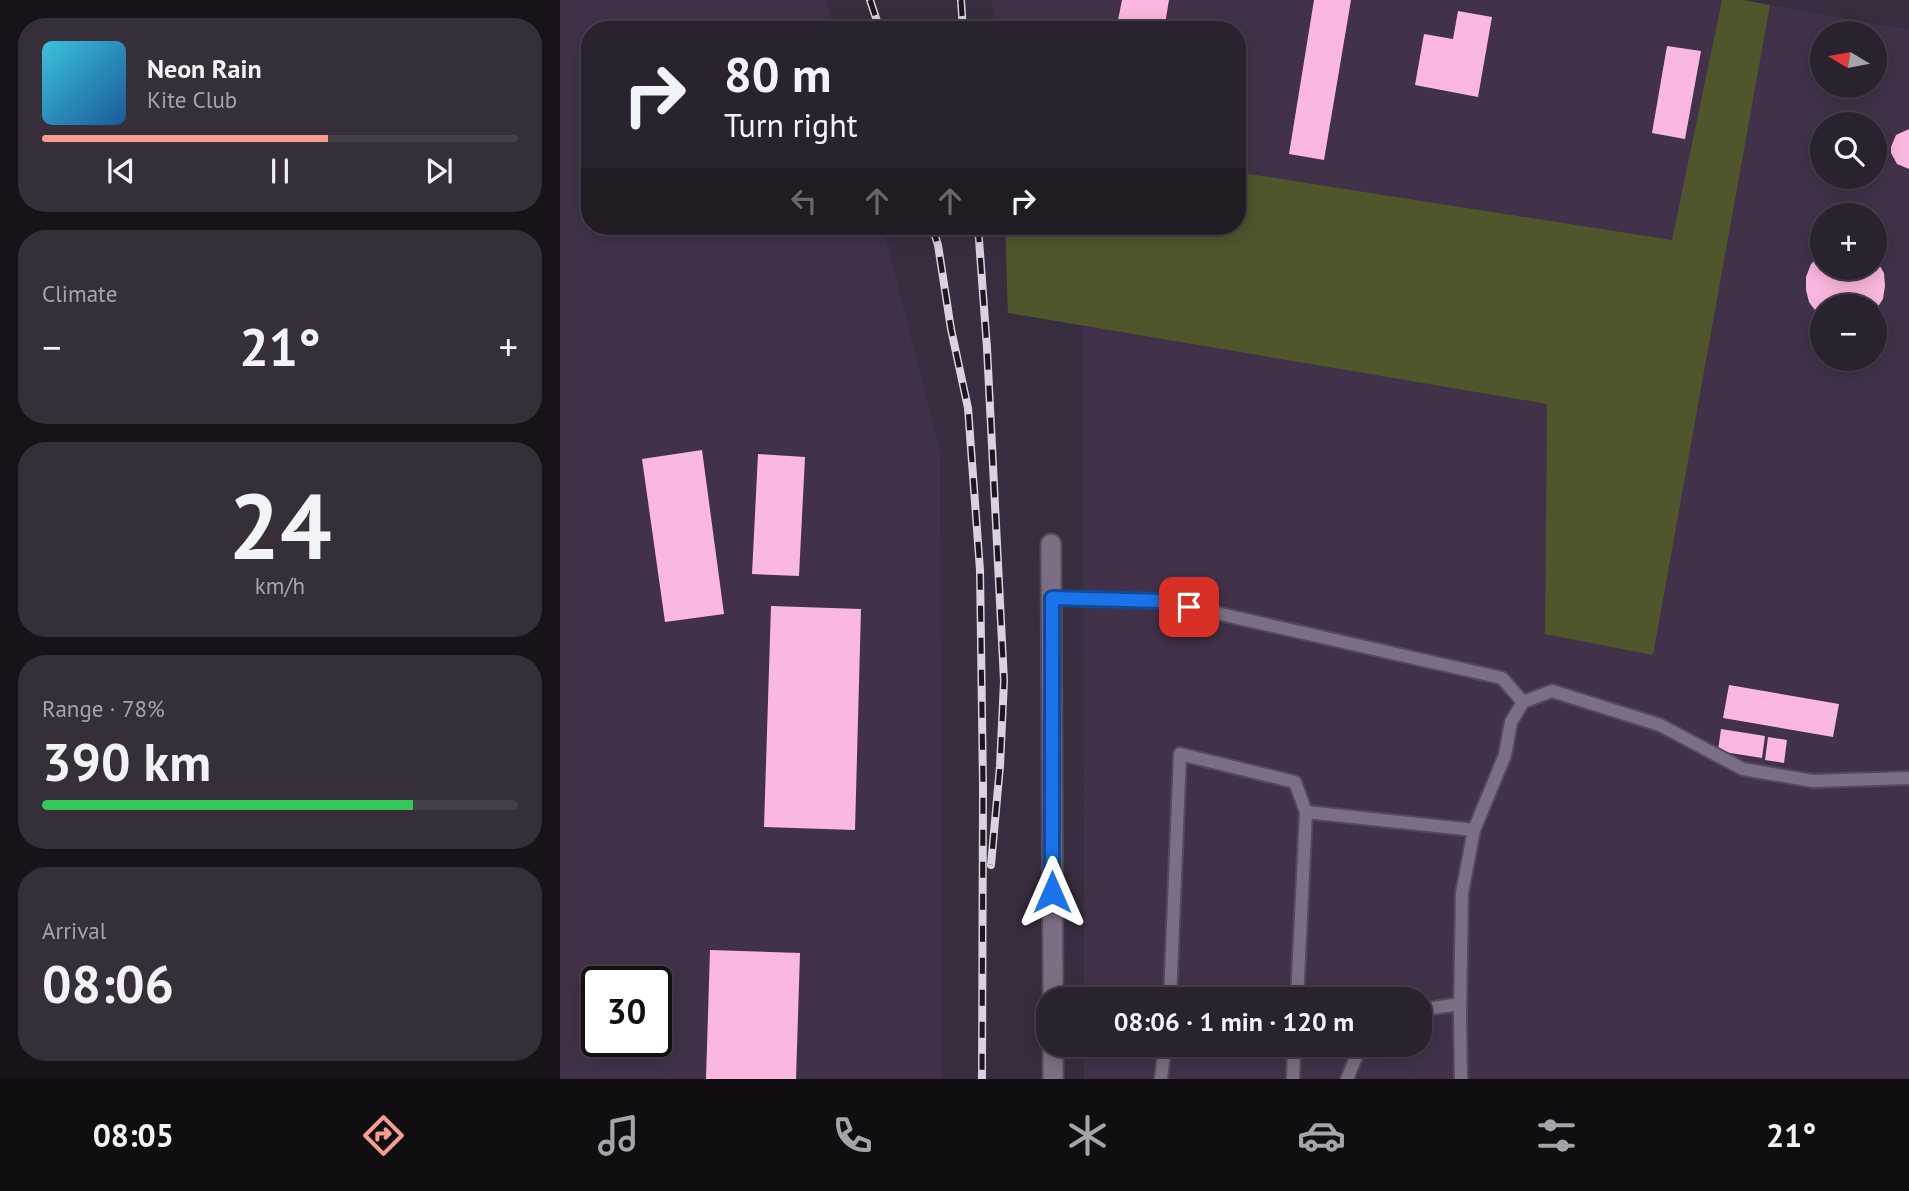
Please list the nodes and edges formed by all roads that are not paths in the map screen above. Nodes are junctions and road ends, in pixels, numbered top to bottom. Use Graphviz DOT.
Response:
graph roads {
  1 [pos="1051,544"];
  2 [pos="1052,598"];
  3 [pos="1522,702"];
  4 [pos="1909,778"];
  5 [pos="1306,812"];
  6 [pos="1474,830"];
  7 [pos="1053,987"];
  8 [pos="1170,987"];
  9 [pos="1298,987"];
  10 [pos="1460,1004"];
  11 [pos="1432,1008"];
  12 [pos="1053,1057"];
  13 [pos="1164,1057"];
  14 [pos="1294,1057"];
  15 [pos="1356,1057"];
  16 [pos="1053,1079"];
  17 [pos="1161,1079"];
  18 [pos="1293,1079"];
  19 [pos="1347,1079"];
  20 [pos="1461,1079"];
  1 -- 2 [label="street"];
  2 -- 3 [label="lane"];
  2 -- 7 [label="street"];
  3 -- 4 [label="lane"];
  3 -- 6 [label="lane"];
  5 -- 6 [label="lane"];
  5 -- 8 [label="lane"];
  5 -- 9 [label="lane"];
  6 -- 10 [label="lane"];
  10 -- 11 [label="lane"];
  10 -- 20 [label="lane"];
  12 -- 16 [label="street"];
  13 -- 17 [label="lane"];
  14 -- 18 [label="lane"];
  15 -- 19 [label="lane"];
}
